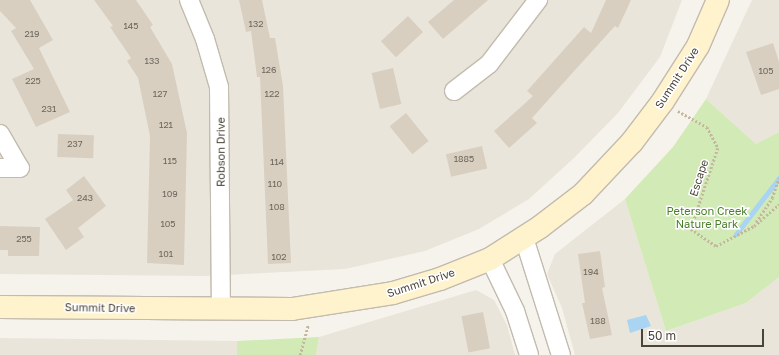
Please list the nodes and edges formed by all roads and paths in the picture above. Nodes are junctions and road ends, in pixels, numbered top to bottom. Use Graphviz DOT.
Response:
graph roads {
  1 [pos="189,0"];
  2 [pos="538,0"];
  3 [pos="718,0"];
  4 [pos="454,91"];
  5 [pos="662,101"];
  6 [pos="0,134"];
  7 [pos="0,168"];
  8 [pos="779,178"];
  9 [pos="779,204"];
  10 [pos="754,226"];
  11 [pos="524,238"];
  12 [pos="490,258"];
  13 [pos="0,306"];
  14 [pos="221,309"];
  15 [pos="308,324"];
  16 [pos="300,355"];
  17 [pos="529,355"];
  18 [pos="561,355"];
  1 -- 14 [label="street, Robson Drive"];
  2 -- 4 [label="street"];
  3 -- 5 [label="main road, Summit Drive"];
  5 -- 10 [label="path, Escape"];
  5 -- 11 [label="main road, Summit Drive"];
  6 -- 7 [label="street"];
  8 -- 10 [label="path"];
  9 -- 10 [label="path, Escape"];
  11 -- 12 [label="main road, Summit Drive"];
  11 -- 18 [label="street"];
  12 -- 14 [label="main road, Summit Drive"];
  12 -- 17 [label="street"];
  13 -- 14 [label="main road, Summit Drive"];
  15 -- 16 [label="path"];
}
